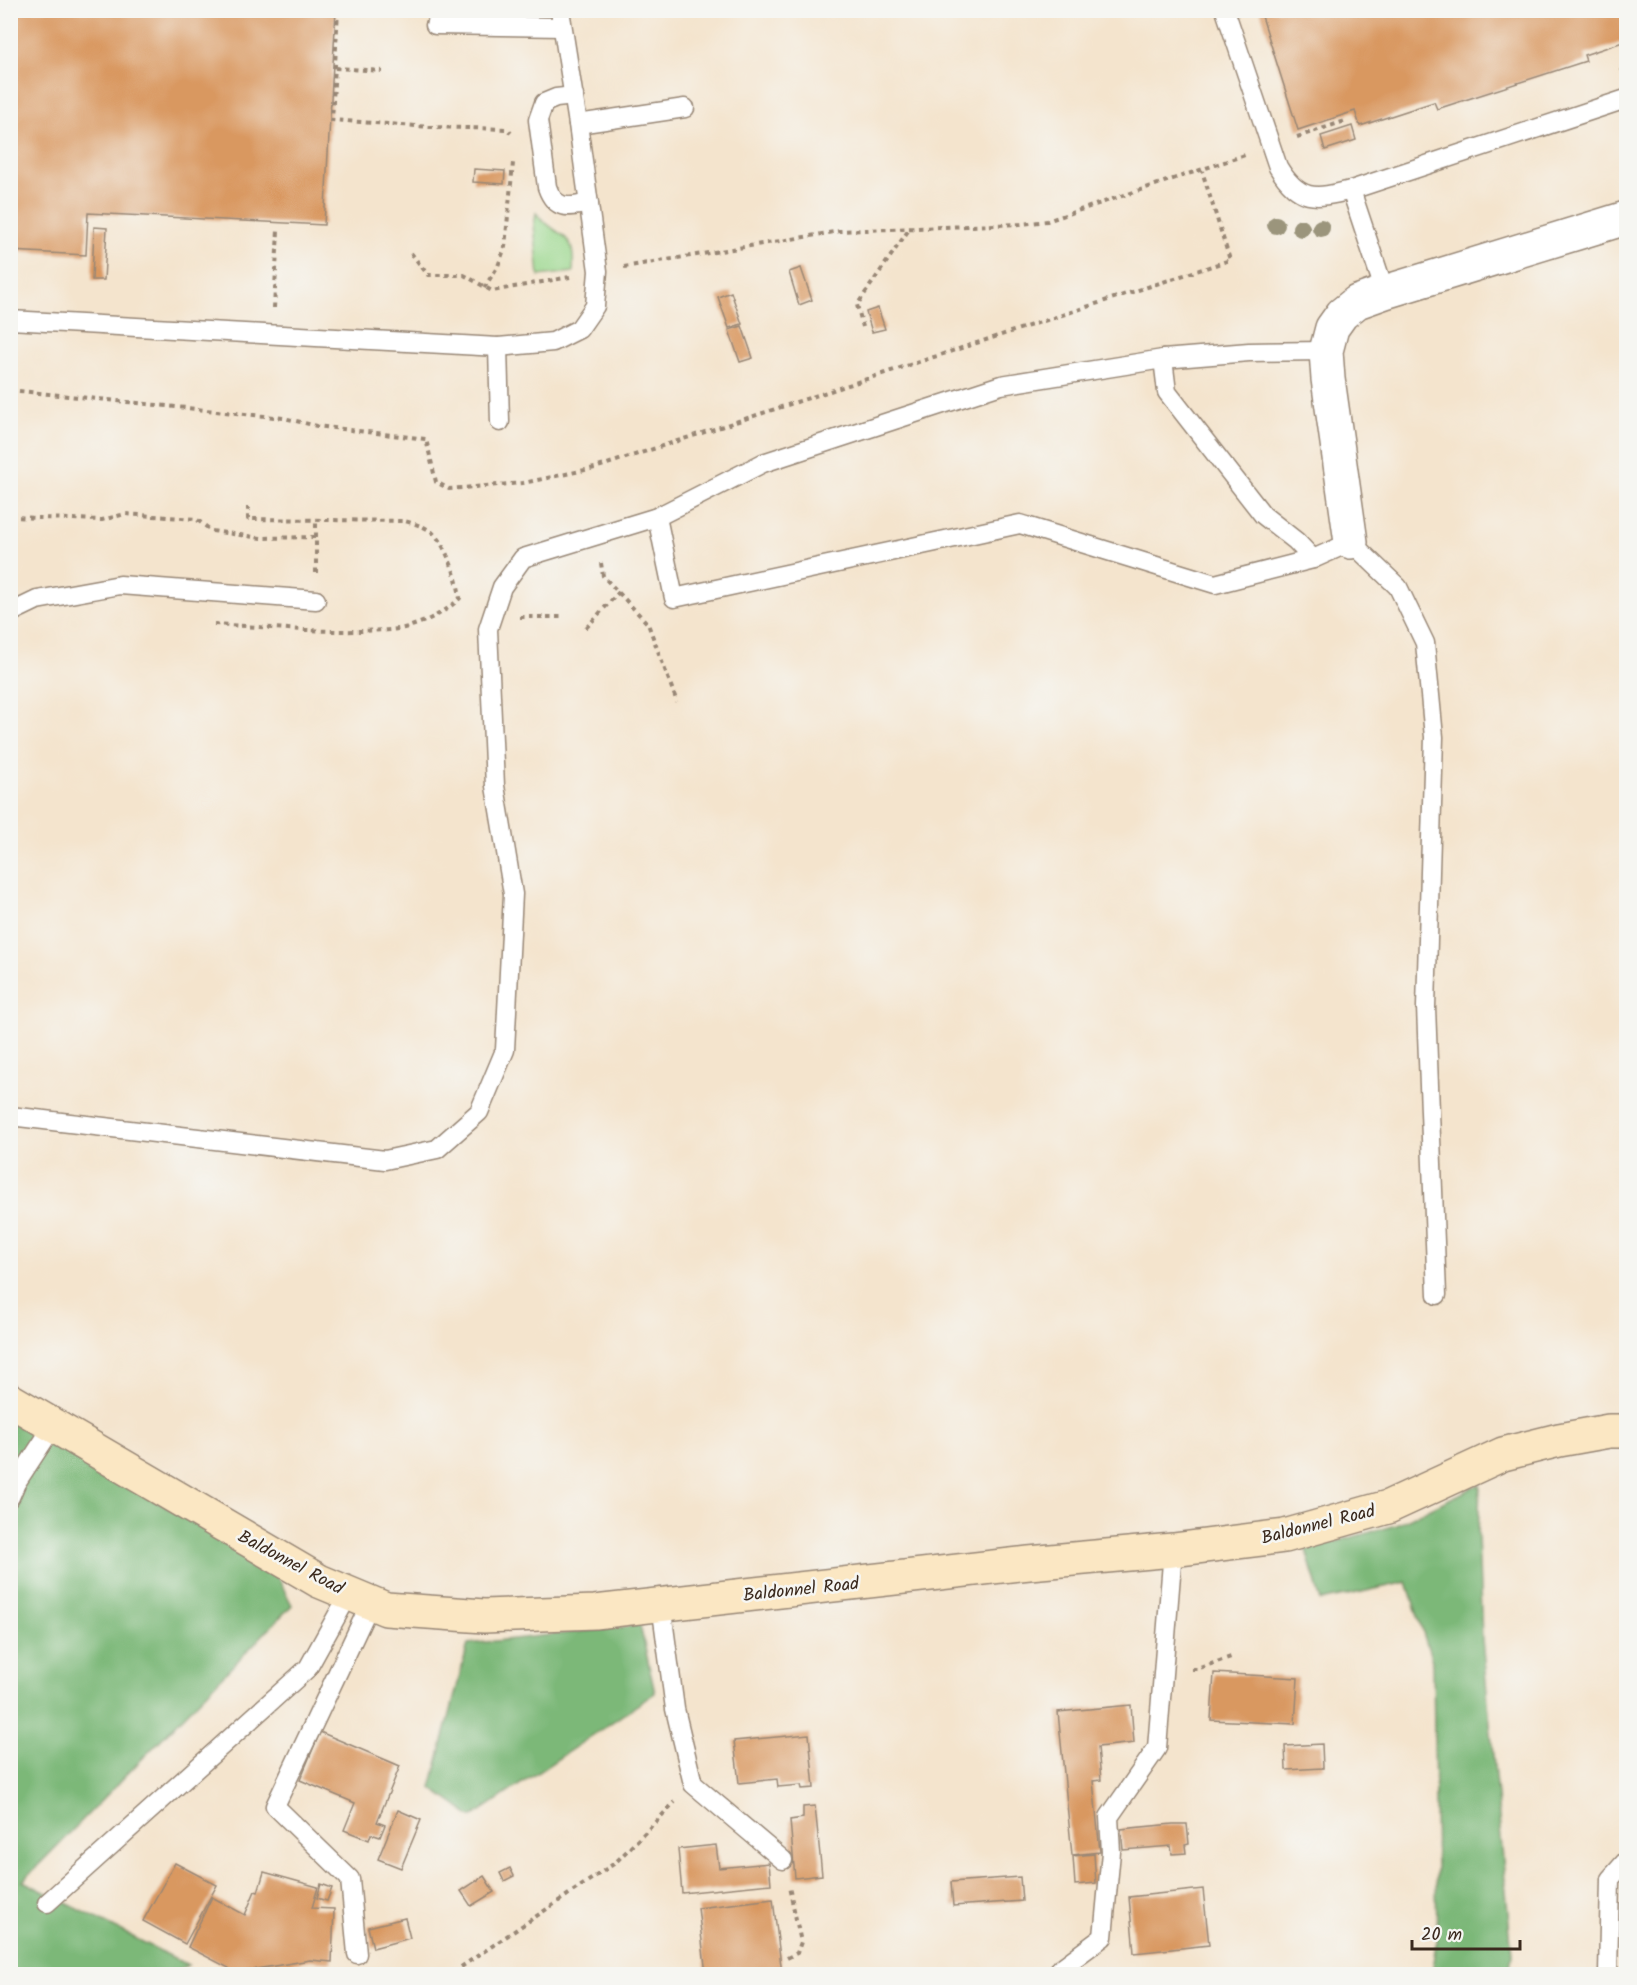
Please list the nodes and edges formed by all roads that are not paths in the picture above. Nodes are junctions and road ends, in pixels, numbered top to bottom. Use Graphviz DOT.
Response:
graph roads {
  1 [pos="1226,10"];
  2 [pos="561,19"];
  3 [pos="435,25"];
  4 [pos="574,96"];
  5 [pos="1626,99"];
  6 [pos="685,108"];
  7 [pos="578,124"];
  8 [pos="1351,190"];
  9 [pos="589,203"];
  10 [pos="1626,218"];
  11 [pos="1385,292"];
  12 [pos="10,320"];
  13 [pos="498,347"];
  14 [pos="1326,351"];
  15 [pos="1163,359"];
  16 [pos="500,422"];
  17 [pos="657,517"];
  18 [pos="1351,542"];
  19 [pos="1313,559"];
  20 [pos="316,600"];
  21 [pos="10,613"];
  22 [pos="10,1116"];
  23 [pos="1437,1295"];
  24 [pos="10,1400"];
  25 [pos="54,1425"];
  26 [pos="1626,1431"];
  27 [pos="10,1497"];
  28 [pos="1173,1550"];
  29 [pos="360,1598"];
  30 [pos="661,1604"];
  31 [pos="783,1860"];
  32 [pos="1626,1861"];
  33 [pos="47,1903"];
  34 [pos="357,1954"];
  35 [pos="1060,1969"];
  36 [pos="1608,1974"];
  1 -- 8 [label="lane"];
  2 -- 3 [label="lane"];
  2 -- 4 [label="lane"];
  4 -- 7 [label="lane"];
  4 -- 9 [label="lane"];
  5 -- 8 [label="lane"];
  6 -- 7 [label="lane"];
  7 -- 9 [label="lane"];
  8 -- 11 [label="lane"];
  9 -- 13 [label="lane"];
  10 -- 11 [label="street"];
  11 -- 14 [label="street"];
  12 -- 13 [label="lane"];
  13 -- 16 [label="lane"];
  14 -- 15 [label="lane"];
  14 -- 18 [label="street"];
  15 -- 17 [label="lane"];
  15 -- 19 [label="lane"];
  17 -- 19 [label="lane"];
  17 -- 22 [label="lane"];
  18 -- 19 [label="lane"];
  18 -- 23 [label="lane"];
  20 -- 21 [label="lane"];
  24 -- 25 [label="street, Baldonnel Road"];
  25 -- 27 [label="lane"];
  25 -- 29 [label="street, Baldonnel Road"];
  26 -- 28 [label="street, Baldonnel Road"];
  28 -- 30 [label="street, Baldonnel Road"];
  28 -- 35 [label="lane"];
  29 -- 30 [label="street, Baldonnel Road"];
  29 -- 33 [label="lane"];
  29 -- 34 [label="lane"];
  30 -- 31 [label="lane"];
  32 -- 36 [label="lane"];
}
